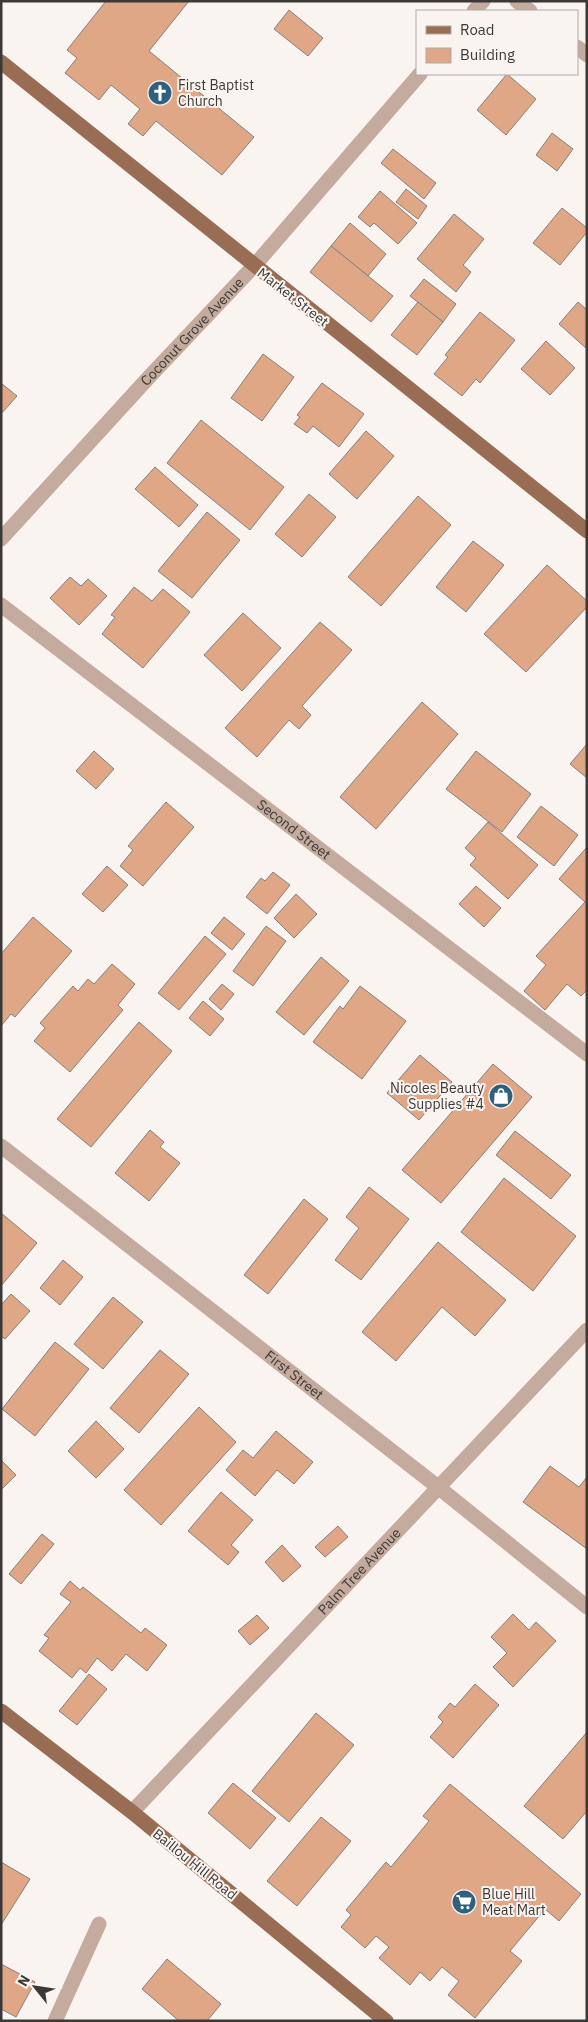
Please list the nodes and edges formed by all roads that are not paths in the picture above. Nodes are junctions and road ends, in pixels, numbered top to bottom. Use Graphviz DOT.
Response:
graph roads {
  1 [pos="517,1"];
  2 [pos="529,10"];
  3 [pos="1,62"];
  4 [pos="419,75"];
  5 [pos="254,266"];
  6 [pos="587,531"];
  7 [pos="1,540"];
  8 [pos="1,605"];
  9 [pos="587,1054"];
  10 [pos="1,1146"];
  11 [pos="587,1330"];
  12 [pos="438,1487"];
  13 [pos="587,1607"];
  14 [pos="1,1711"];
  15 [pos="132,1812"];
  16 [pos="99,1924"];
  17 [pos="55,2021"];
  18 [pos="386,2021"];
  1 -- 2 [label="street"];
  3 -- 5 [label="main road, Market Street"];
  4 -- 5 [label="street, Coconut Grove Avenue"];
  5 -- 6 [label="main road, Market Street"];
  5 -- 7 [label="street, Coconut Grove Avenue"];
  8 -- 9 [label="street, Second Street"];
  10 -- 12 [label="street, First Street"];
  11 -- 12 [label="street, Palm Tree Avenue"];
  12 -- 13 [label="street, First Street"];
  12 -- 15 [label="street, Palm Tree Avenue"];
  14 -- 15 [label="main road, Baillou Hill Road"];
  15 -- 18 [label="main road, Baillou Hill Road"];
  16 -- 17 [label="street"];
}
